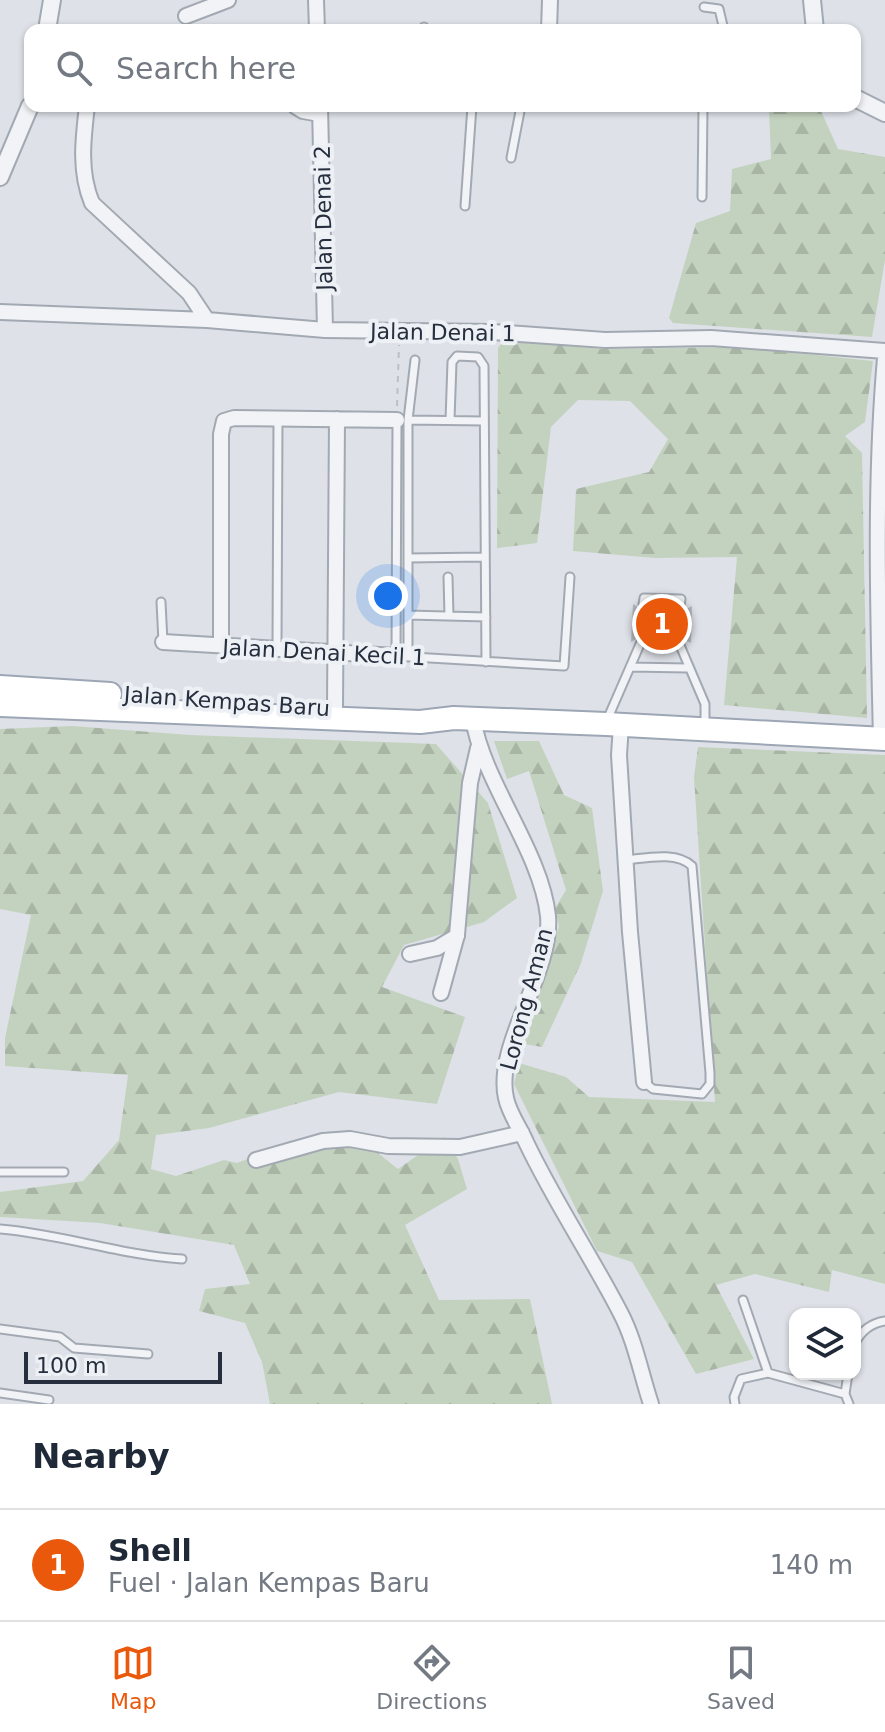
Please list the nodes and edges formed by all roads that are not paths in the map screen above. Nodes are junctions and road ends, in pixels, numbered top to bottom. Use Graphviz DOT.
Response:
graph roads {
  1 [pos="52,0"];
  2 [pos="228,0"];
  3 [pos="316,0"];
  4 [pos="550,0"];
  5 [pos="812,0"];
  6 [pos="704,7"];
  7 [pos="186,16"];
  8 [pos="48,24"];
  9 [pos="317,24"];
  10 [pos="549,24"];
  11 [pos="723,24"];
  12 [pos="814,24"];
  13 [pos="861,101"];
  14 [pos="27,112"];
  15 [pos="87,112"];
  16 [pos="320,112"];
  17 [pos="472,112"];
  18 [pos="520,112"];
  19 [pos="703,112"];
  20 [pos="885,113"];
  21 [pos="511,158"];
  22 [pos="0,177"];
  23 [pos="702,197"];
  24 [pos="465,206"];
  25 [pos="0,312"];
  26 [pos="207,320"];
  27 [pos="325,330"];
  28 [pos="885,351"];
  29 [pos="885,358"];
  30 [pos="415,360"];
  31 [pos="278,418"];
  32 [pos="337,419"];
  33 [pos="402,420"];
  34 [pos="450,420"];
  35 [pos="484,421"];
  36 [pos="882,436"];
  37 [pos="485,557"];
  38 [pos="408,558"];
  39 [pos="448,577"];
  40 [pos="570,577"];
  41 [pos="161,602"];
  42 [pos="643,604"];
  43 [pos="680,606"];
  44 [pos="408,615"];
  45 [pos="449,616"];
  46 [pos="486,617"];
  47 [pos="163,642"];
  48 [pos="641,642"];
  49 [pos="679,643"];
  50 [pos="221,646"];
  51 [pos="277,649"];
  52 [pos="337,653"];
  53 [pos="402,656"];
  54 [pos="486,662"];
  55 [pos="630,667"];
  56 [pos="687,668"];
  57 [pos="0,687"];
  58 [pos="0,705"];
  59 [pos="335,708"];
  60 [pos="464,719"];
  61 [pos="613,724"];
  62 [pos="706,729"];
  63 [pos="883,739"];
  64 [pos="478,748"];
  65 [pos="626,860"];
  66 [pos="457,935"];
  67 [pos="410,954"];
  68 [pos="441,993"];
  69 [pos="644,1082"];
  70 [pos="522,1133"];
  71 [pos="256,1160"];
  72 [pos="0,1172"];
  73 [pos="64,1172"];
  74 [pos="0,1229"];
  75 [pos="182,1259"];
  76 [pos="743,1300"];
  77 [pos="885,1321"];
  78 [pos="0,1329"];
  79 [pos="861,1332"];
  80 [pos="148,1354"];
  81 [pos="768,1373"];
  82 [pos="847,1380"];
  83 [pos="0,1393"];
  84 [pos="845,1394"];
  85 [pos="49,1400"];
  86 [pos="651,1404"];
  87 [pos="735,1404"];
  88 [pos="849,1404"];
  1 -- 8 [label="street"];
  2 -- 7 [label="street"];
  3 -- 9 [label="street"];
  4 -- 10 [label="street"];
  5 -- 12 [label="street"];
  6 -- 11 [label="lane"];
  13 -- 20 [label="street"];
  14 -- 22 [label="street"];
  15 -- 26 [label="street"];
  16 -- 27 [label="street, Jalan Denai 2"];
  17 -- 24 [label="lane"];
  18 -- 21 [label="lane"];
  19 -- 23 [label="lane"];
  25 -- 26 [label="street, Jalan Denai 1"];
  26 -- 27 [label="street, Jalan Denai 1"];
  27 -- 28 [label="street, Jalan Denai 1"];
  29 -- 36 [label="street"];
  30 -- 33 [label="lane"];
  31 -- 32 [label="street"];
  31 -- 50 [label="street"];
  31 -- 51 [label="lane"];
  32 -- 33 [label="street"];
  32 -- 52 [label="street"];
  33 -- 34 [label="lane"];
  33 -- 38 [label="lane"];
  33 -- 53 [label="lane"];
  34 -- 35 [label="lane"];
  34 -- 35 [label="lane"];
  35 -- 37 [label="lane"];
  36 -- 63 [label="street"];
  37 -- 38 [label="lane"];
  37 -- 46 [label="lane"];
  38 -- 44 [label="lane"];
  39 -- 45 [label="lane"];
  40 -- 54 [label="lane, Jalan Denai Kecil 1"];
  41 -- 47 [label="lane"];
  42 -- 43 [label="lane"];
  44 -- 45 [label="lane"];
  44 -- 53 [label="lane"];
  45 -- 46 [label="lane"];
  46 -- 54 [label="lane"];
  47 -- 50 [label="street, Jalan Denai Kecil 1"];
  48 -- 55 [label="lane"];
  49 -- 56 [label="lane"];
  50 -- 51 [label="street, Jalan Denai Kecil 1"];
  51 -- 52 [label="street, Jalan Denai Kecil 1"];
  52 -- 53 [label="street, Jalan Denai Kecil 1"];
  52 -- 59 [label="street"];
  53 -- 54 [label="lane, Jalan Denai Kecil 1"];
  55 -- 56 [label="lane"];
  55 -- 61 [label="lane"];
  56 -- 62 [label="lane"];
  57 -- 59 [label="main road, Jalan Kempas Baru"];
  58 -- 60 [label="main road, Jalan Kempas Baru"];
  59 -- 60 [label="main road, Jalan Kempas Baru"];
  60 -- 61 [label="main road, Jalan Kempas Baru"];
  60 -- 64 [label="street, Lorong Aman"];
  61 -- 62 [label="main road, Jalan Kempas Baru"];
  61 -- 65 [label="street"];
  62 -- 63 [label="main road, Jalan Kempas Baru"];
  64 -- 66 [label="street"];
  64 -- 70 [label="street, Lorong Aman"];
  65 -- 69 [label="street"];
  65 -- 69 [label="lane"];
  66 -- 67 [label="street"];
  66 -- 68 [label="street"];
  70 -- 71 [label="street"];
  70 -- 86 [label="street, Lorong Aman"];
  72 -- 73 [label="lane"];
  74 -- 75 [label="lane"];
  76 -- 81 [label="lane"];
  77 -- 79 [label="lane"];
  78 -- 80 [label="lane"];
  81 -- 84 [label="lane"];
  81 -- 87 [label="lane"];
  82 -- 84 [label="lane"];
  83 -- 85 [label="lane"];
  84 -- 88 [label="lane"];
}
